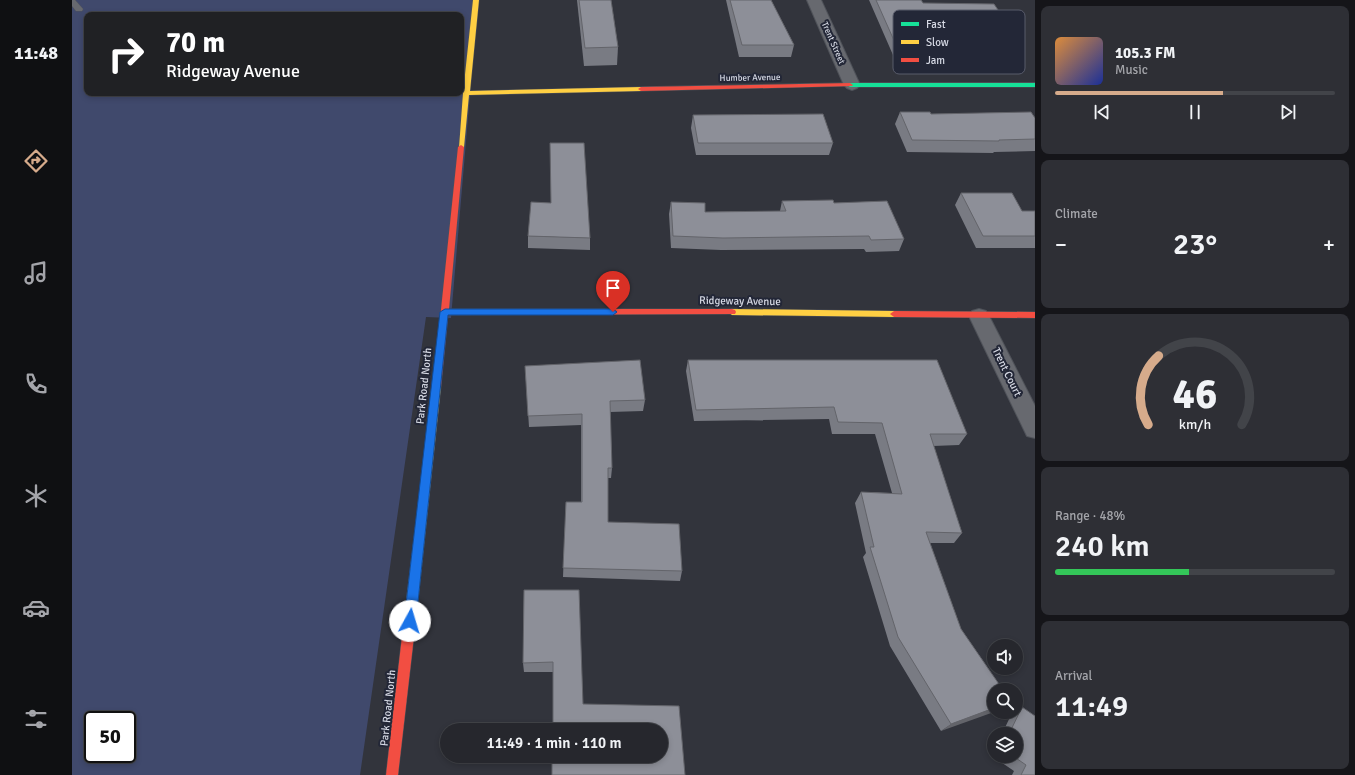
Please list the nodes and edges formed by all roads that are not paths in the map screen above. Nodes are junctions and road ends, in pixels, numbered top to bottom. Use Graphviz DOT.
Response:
graph roads {
  1 [pos="476,0"];
  2 [pos="814,0"];
  3 [pos="72,1"];
  4 [pos="79,9"];
  5 [pos="852,85"];
  6 [pos="1035,85"];
  7 [pos="466,93"];
  8 [pos="445,312"];
  9 [pos="979,316"];
  10 [pos="1035,316"];
  11 [pos="1035,429"];
  12 [pos="392,775"];
  1 -- 7 [label="street, Park Road North"];
  2 -- 5 [label="street, Trent Street"];
  3 -- 4 [label="lane"];
  5 -- 6 [label="street, Humber Avenue"];
  5 -- 7 [label="street, Humber Avenue"];
  7 -- 8 [label="street, Park Road North"];
  8 -- 9 [label="street, Ridgeway Avenue"];
  8 -- 12 [label="street, Park Road North"];
  9 -- 10 [label="street, Ridgeway Avenue"];
  9 -- 11 [label="street, Trent Court"];
}
